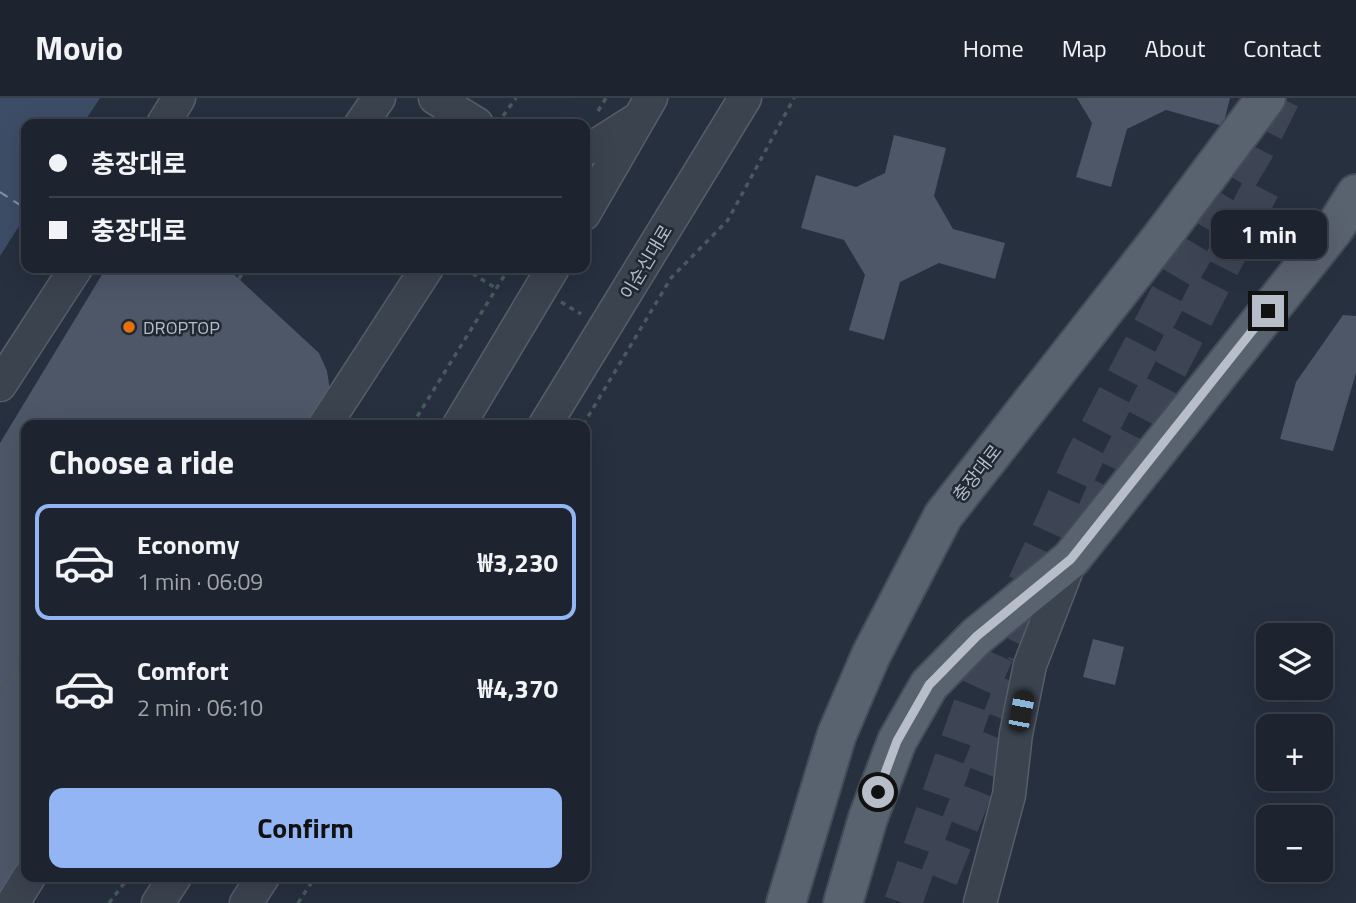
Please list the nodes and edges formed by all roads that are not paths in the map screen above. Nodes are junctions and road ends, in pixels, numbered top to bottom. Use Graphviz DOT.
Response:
graph roads {
  1 [pos="179,98"];
  2 [pos="379,98"];
  3 [pos="435,98"];
  4 [pos="745,98"];
  5 [pos="1266,98"];
  6 [pos="646,107"];
  7 [pos="166,119"];
  8 [pos="364,119"];
  9 [pos="469,119"];
  10 [pos="590,147"];
  11 [pos="1356,194"];
  12 [pos="590,204"];
  13 [pos="1345,222"];
  14 [pos="73,273"];
  15 [pos="424,273"];
  16 [pos="547,279"];
  17 [pos="0,385"];
  18 [pos="328,420"];
  19 [pos="462,420"];
  20 [pos="549,420"];
  21 [pos="1071,559"];
  22 [pos="26,882"];
  23 [pos="172,882"];
  24 [pos="260,882"];
  25 [pos="788,895"];
  26 [pos="13,903"];
  27 [pos="158,903"];
  28 [pos="246,903"];
  29 [pos="843,903"];
  30 [pos="980,903"];
  1 -- 7 [label="street"];
  2 -- 8 [label="street"];
  3 -- 9 [label="street"];
  4 -- 20 [label="street, 이순신대로"];
  5 -- 25 [label="main road, 충장대로"];
  6 -- 10 [label="street"];
  6 -- 12 [label="street"];
  11 -- 13 [label="main road"];
  13 -- 21 [label="main road"];
  14 -- 17 [label="street"];
  15 -- 18 [label="street"];
  16 -- 19 [label="street"];
  21 -- 29 [label="main road"];
  21 -- 30 [label="street"];
  22 -- 26 [label="street"];
  23 -- 27 [label="street"];
  24 -- 28 [label="street"];
}
